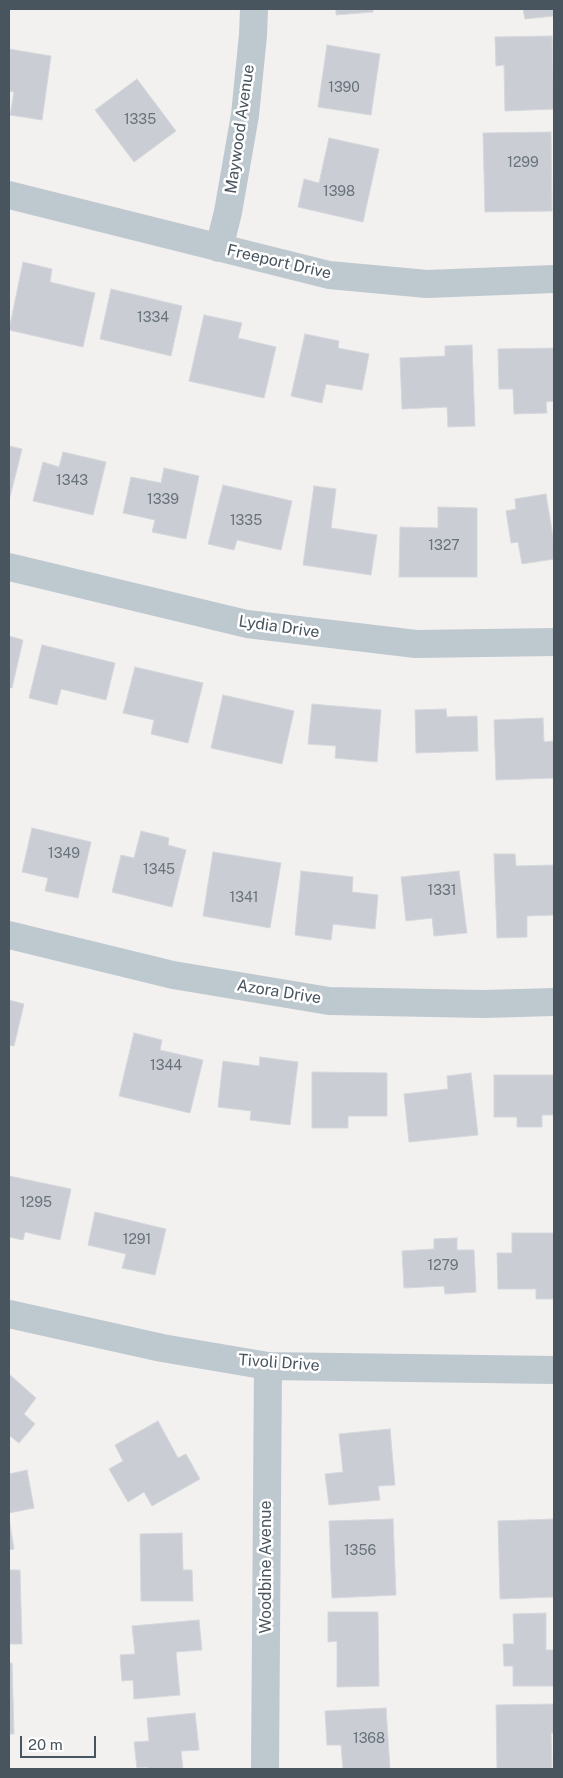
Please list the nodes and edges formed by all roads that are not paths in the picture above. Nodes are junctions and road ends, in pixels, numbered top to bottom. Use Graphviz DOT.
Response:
graph roads {
  1 [pos="254,9"];
  2 [pos="9,195"];
  3 [pos="219,248"];
  4 [pos="554,279"];
  5 [pos="9,567"];
  6 [pos="554,642"];
  7 [pos="9,935"];
  8 [pos="554,1002"];
  9 [pos="9,1314"];
  10 [pos="268,1366"];
  11 [pos="554,1370"];
  12 [pos="265,1769"];
  1 -- 3 [label="street, Maywood Avenue"];
  2 -- 3 [label="street, Freeport Drive"];
  3 -- 4 [label="street, Freeport Drive"];
  5 -- 6 [label="street, Lydia Drive"];
  7 -- 8 [label="street, Azora Drive"];
  9 -- 10 [label="street, Tivoli Drive"];
  10 -- 11 [label="street, Tivoli Drive"];
  10 -- 12 [label="street, Woodbine Avenue"];
}
